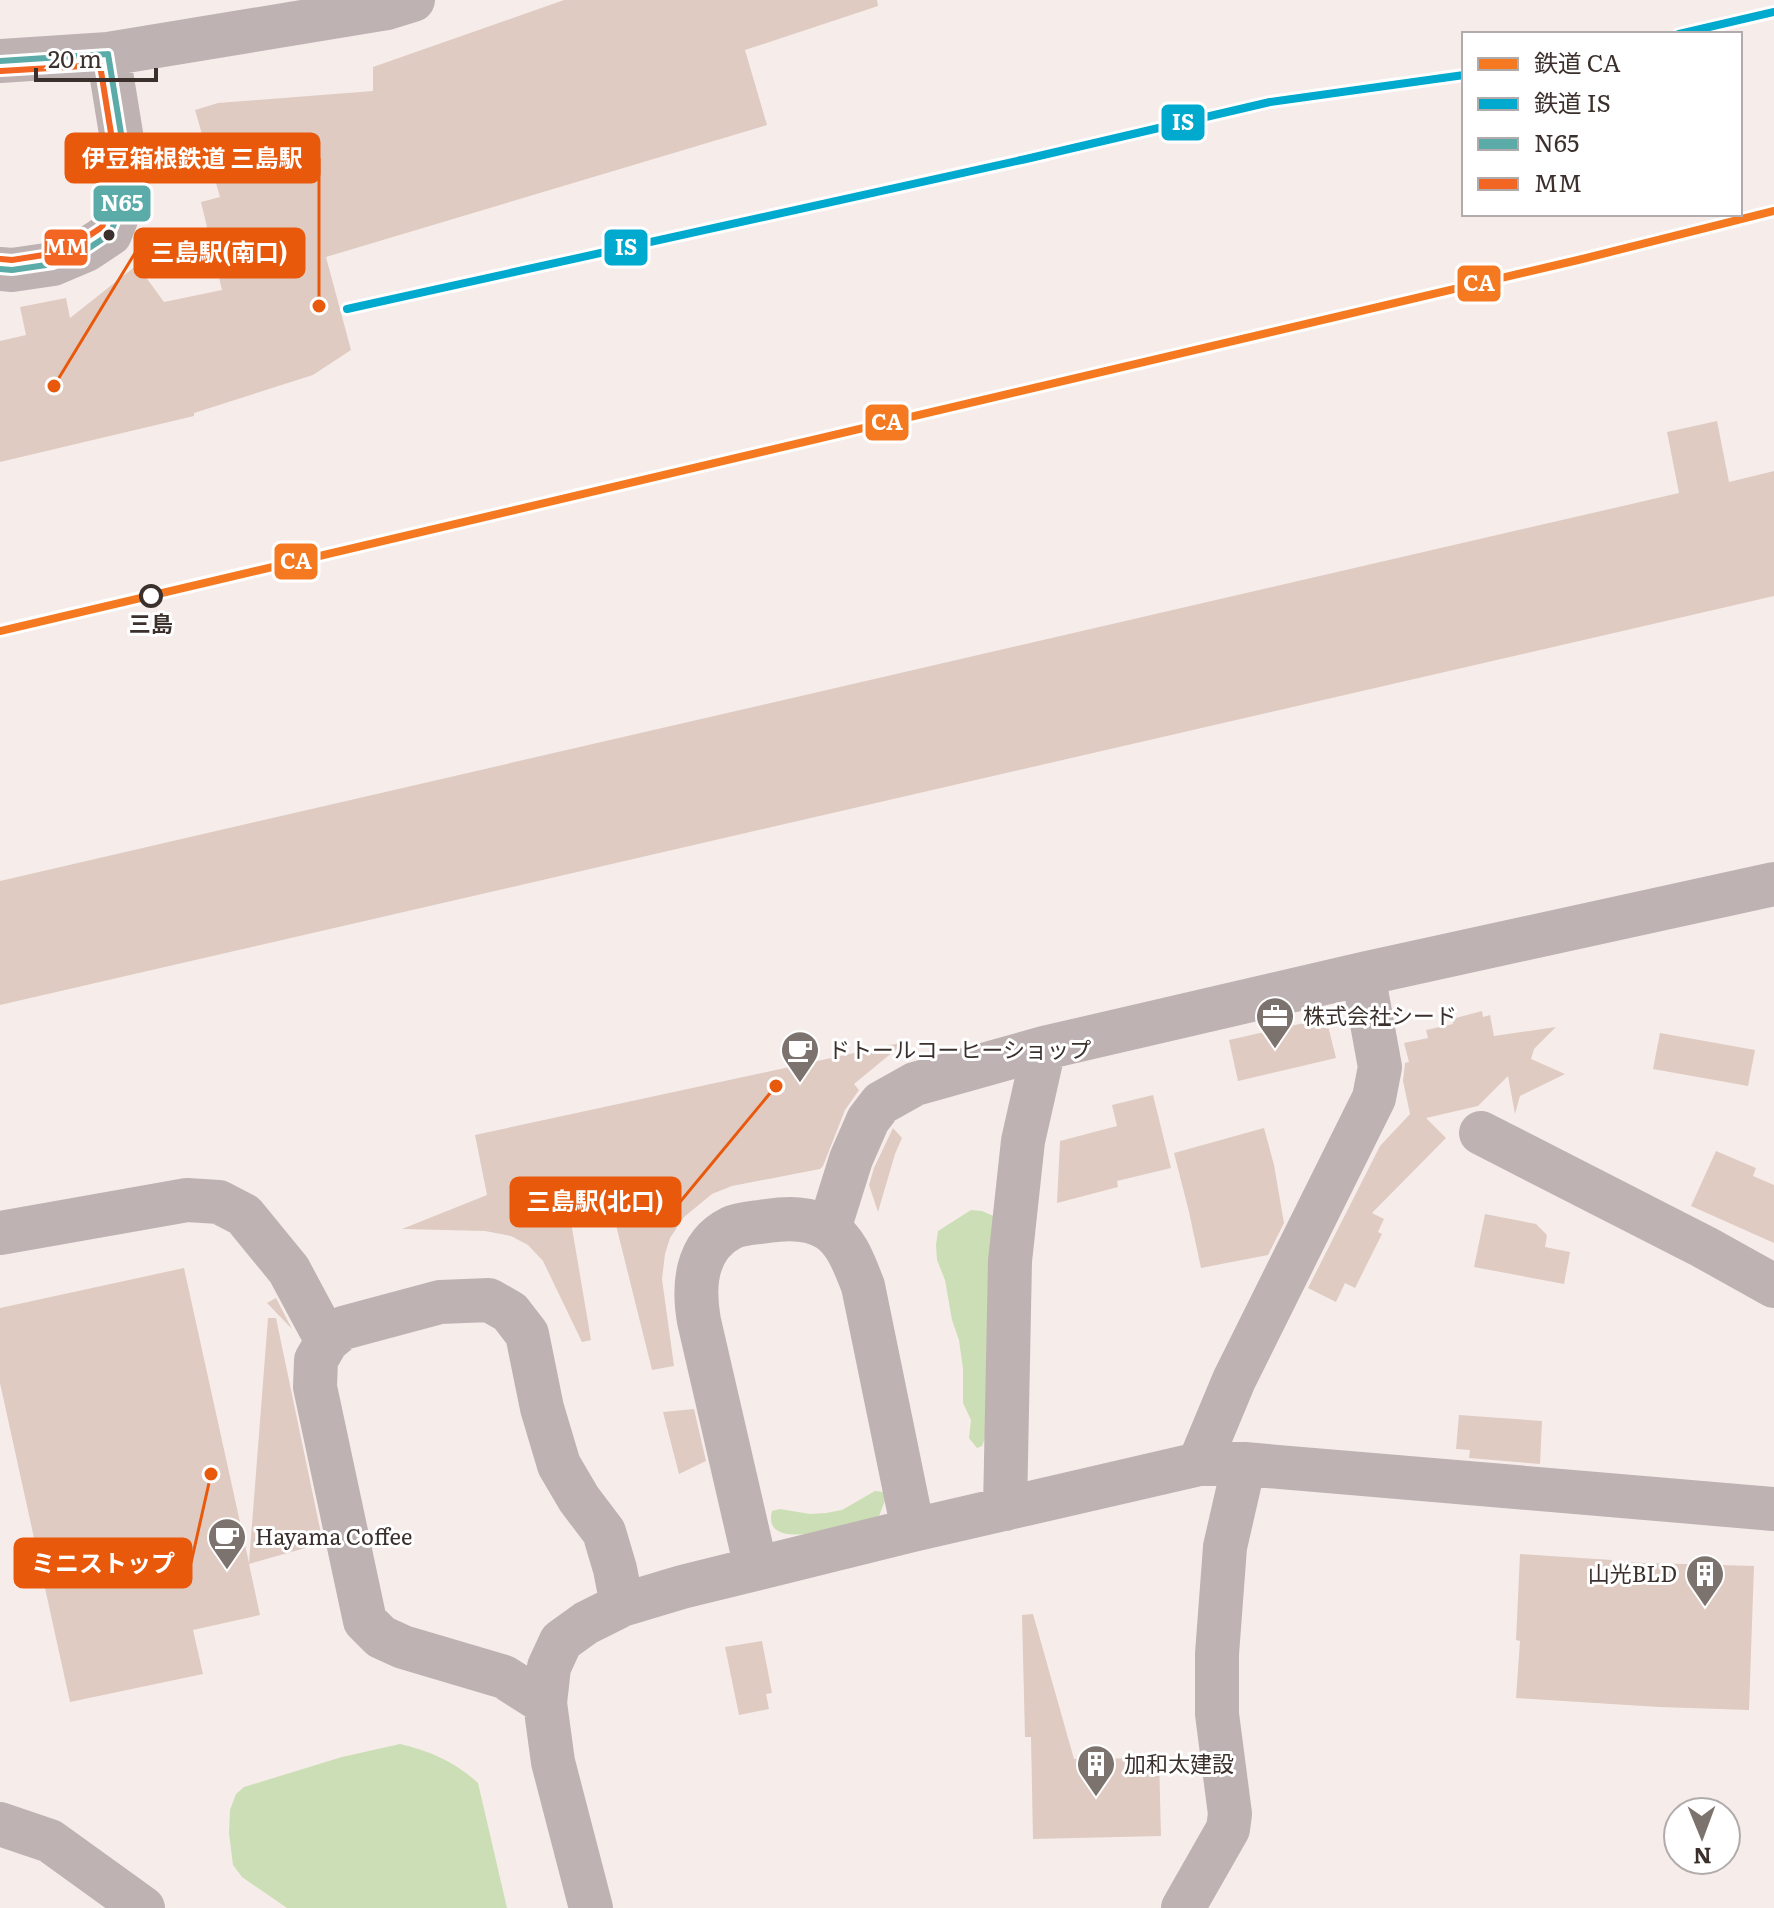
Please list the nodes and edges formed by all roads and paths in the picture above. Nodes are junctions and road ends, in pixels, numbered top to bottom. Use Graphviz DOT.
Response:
graph roads {
  1 [pos="413,0"];
  2 [pos="108,54"];
  3 [pos="0,61"];
  4 [pos="0,269"];
  5 [pos="1774,884"];
  6 [pos="1363,974"];
  7 [pos="1044,1048"];
  8 [pos="1481,1133"];
  9 [pos="829,1229"];
  10 [pos="0,1233"];
  11 [pos="1774,1286"];
  12 [pos="327,1341"];
  13 [pos="1199,1464"];
  14 [pos="1244,1464"];
  15 [pos="1005,1509"];
  16 [pos="1774,1509"];
  17 [pos="913,1530"];
  18 [pos="756,1568"];
  19 [pos="622,1605"];
  20 [pos="545,1703"];
  21 [pos="0,1824"];
  22 [pos="143,1908"];
  23 [pos="591,1908"];
  24 [pos="1183,1908"];
  1 -- 2 [label="street"];
  2 -- 3 [label="street"];
  2 -- 4 [label="street"];
  5 -- 6 [label="street"];
  6 -- 7 [label="street"];
  6 -- 13 [label="street"];
  7 -- 9 [label="street"];
  7 -- 15 [label="street"];
  8 -- 11 [label="street"];
  9 -- 17 [label="street"];
  9 -- 18 [label="street"];
  10 -- 12 [label="street"];
  12 -- 19 [label="street"];
  12 -- 20 [label="street"];
  13 -- 14 [label="street"];
  13 -- 15 [label="street"];
  14 -- 16 [label="street"];
  14 -- 24 [label="street"];
  15 -- 17 [label="street"];
  17 -- 18 [label="street"];
  18 -- 19 [label="street"];
  19 -- 20 [label="street"];
  20 -- 23 [label="street"];
  21 -- 22 [label="street"];
}
